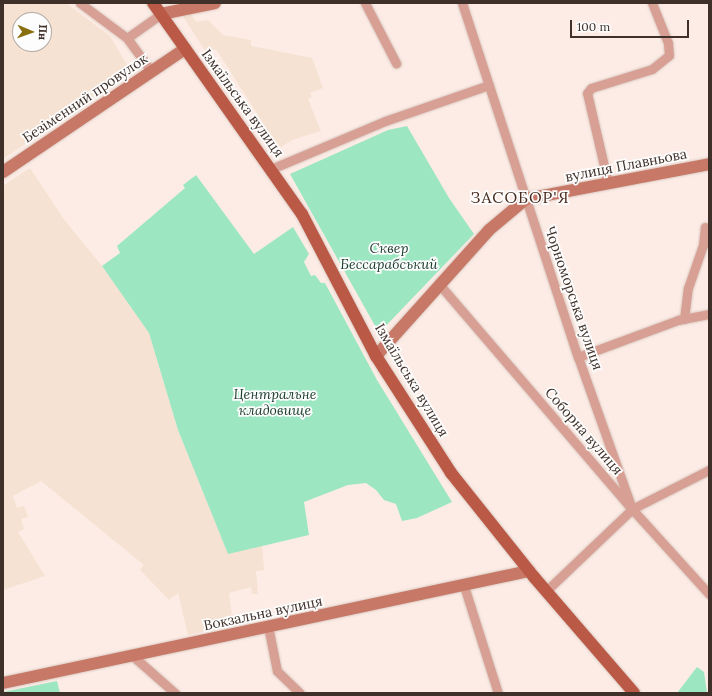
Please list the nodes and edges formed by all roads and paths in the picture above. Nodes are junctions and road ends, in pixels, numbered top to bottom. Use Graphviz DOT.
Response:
graph roads {
  1 [pos="80,3"];
  2 [pos="153,3"];
  3 [pos="215,3"];
  4 [pos="365,3"];
  5 [pos="462,3"];
  6 [pos="652,3"];
  7 [pos="161,14"];
  8 [pos="127,38"];
  9 [pos="185,49"];
  10 [pos="396,63"];
  11 [pos="151,71"];
  12 [pos="489,85"];
  13 [pos="709,164"];
  14 [pos="271,168"];
  15 [pos="3,172"];
  16 [pos="608,183"];
  17 [pos="526,199"];
  18 [pos="705,227"];
  19 [pos="439,284"];
  20 [pos="709,314"];
  21 [pos="684,319"];
  22 [pos="376,356"];
  23 [pos="578,357"];
  24 [pos="709,470"];
  25 [pos="632,509"];
  26 [pos="529,571"];
  27 [pos="464,586"];
  28 [pos="546,591"];
  29 [pos="709,594"];
  30 [pos="268,626"];
  31 [pos="134,657"];
  32 [pos="3,683"];
  33 [pos="175,693"];
  34 [pos="300,693"];
  35 [pos="498,693"];
  36 [pos="634,693"];
  1 -- 8 [label="street"];
  2 -- 7 [label="main road, Ізмаїльська вулиця"];
  3 -- 7 [label="street"];
  4 -- 10 [label="street"];
  5 -- 12 [label="street, Чорноморська вулиця"];
  6 -- 16 [label="street"];
  7 -- 8 [label="street"];
  7 -- 9 [label="main road, Ізмаїльська вулиця"];
  8 -- 11 [label="street"];
  9 -- 11 [label="street, Безіменний провулок"];
  9 -- 14 [label="main road, Ізмаїльська вулиця"];
  11 -- 15 [label="street, Безіменний провулок"];
  12 -- 14 [label="street"];
  12 -- 17 [label="street, Чорноморська вулиця"];
  13 -- 16 [label="street, вулиця Плавньова"];
  14 -- 22 [label="main road, Ізмаїльська вулиця"];
  16 -- 17 [label="street, вулиця Плавньова"];
  17 -- 19 [label="street, вулиця Плавньова"];
  17 -- 23 [label="street, Чорноморська вулиця"];
  18 -- 21 [label="street"];
  19 -- 22 [label="street, вулиця Плавньова"];
  19 -- 25 [label="street, Соборна вулиця"];
  20 -- 21 [label="street"];
  21 -- 23 [label="street"];
  22 -- 26 [label="main road, Ізмаїльська вулиця"];
  23 -- 25 [label="street, Чорноморська вулиця"];
  24 -- 25 [label="street"];
  25 -- 28 [label="street"];
  25 -- 29 [label="street, Соборна вулиця"];
  26 -- 27 [label="street, Вокзальна вулиця"];
  26 -- 28 [label="main road, Ізмаїльська вулиця"];
  27 -- 30 [label="street, Вокзальна вулиця"];
  27 -- 35 [label="street"];
  28 -- 36 [label="main road, Ізмаїльська вулиця"];
  30 -- 31 [label="street, Вокзальна вулиця"];
  30 -- 34 [label="street"];
  31 -- 32 [label="street, Вокзальна вулиця"];
  31 -- 33 [label="street"];
}
